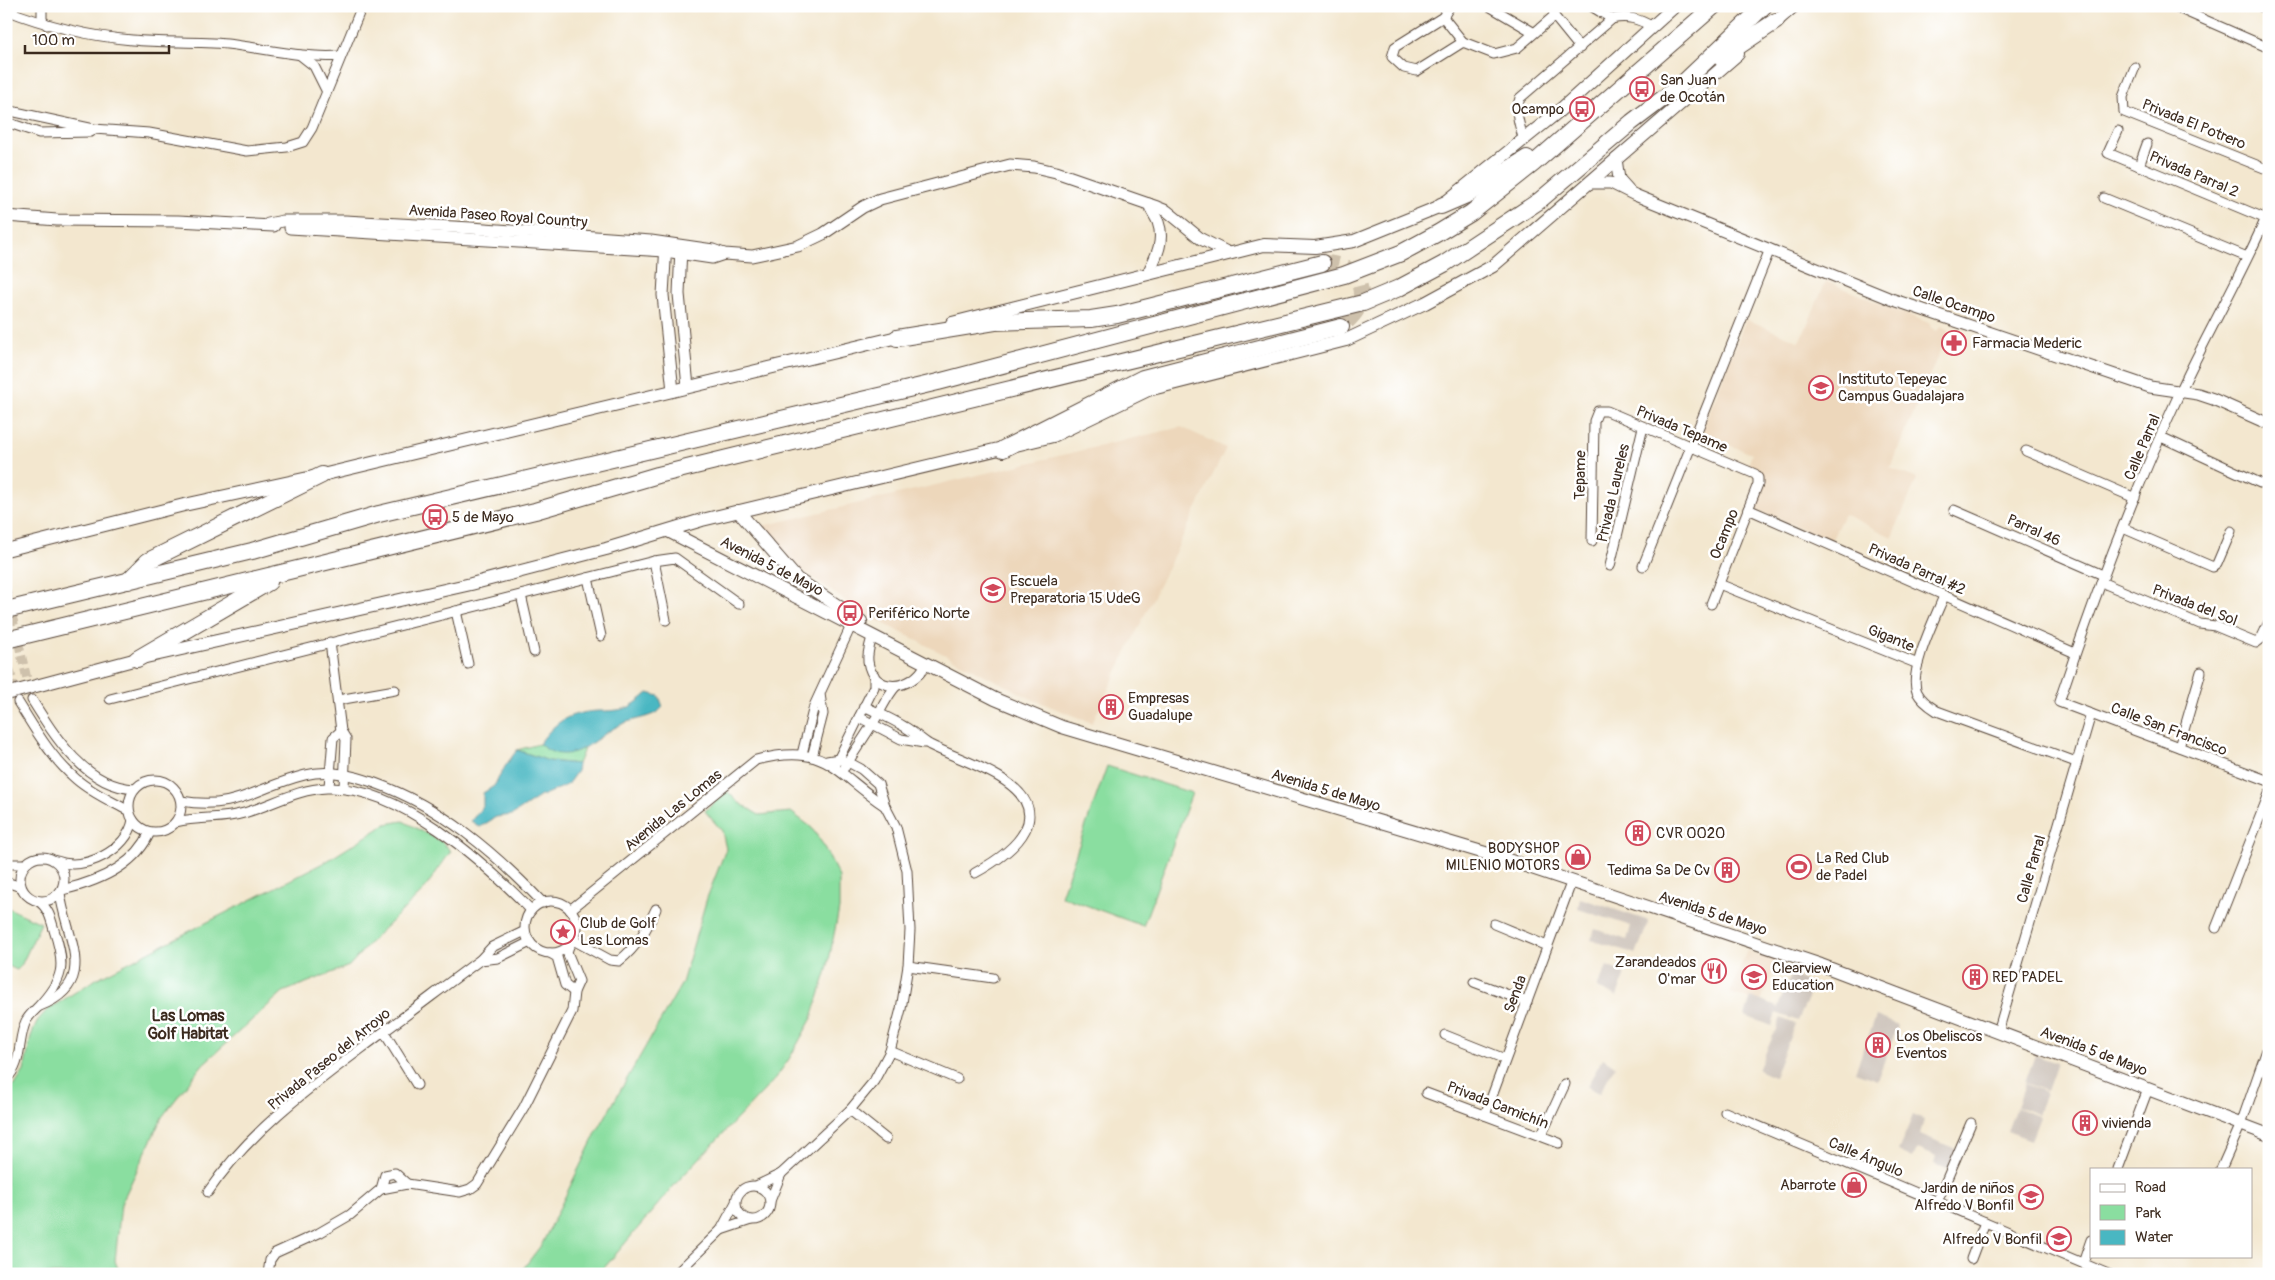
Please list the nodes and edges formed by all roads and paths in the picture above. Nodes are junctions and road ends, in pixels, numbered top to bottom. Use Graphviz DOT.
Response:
graph roads {
  1 [pos="42,6"];
  2 [pos="362,6"];
  3 [pos="1450,6"];
  4 [pos="1489,6"];
  5 [pos="1553,6"];
  6 [pos="1591,6"];
  7 [pos="1675,6"];
  8 [pos="1714,6"];
  9 [pos="1764,6"];
  10 [pos="1794,6"];
  11 [pos="2173,6"];
  12 [pos="2260,6"];
  13 [pos="6,10"];
  14 [pos="2269,10"];
  15 [pos="1554,16"];
  16 [pos="1443,17"];
  17 [pos="1612,19"];
  18 [pos="1776,21"];
  19 [pos="48,25"];
  20 [pos="1653,27"];
  21 [pos="1533,32"];
  22 [pos="1463,42"];
  23 [pos="1580,48"];
  24 [pos="2269,48"];
  25 [pos="299,54"];
  26 [pos="341,56"];
  27 [pos="2134,67"];
  28 [pos="1682,84"];
  29 [pos="326,90"];
  30 [pos="6,110"];
  31 [pos="6,122"];
  32 [pos="1572,128"];
  33 [pos="2118,131"];
  34 [pos="118,132"];
  35 [pos="1524,140"];
  36 [pos="2147,144"];
  37 [pos="1616,159"];
  38 [pos="2140,166"];
  39 [pos="2269,170"];
  40 [pos="1591,183"];
  41 [pos="1635,195"];
  42 [pos="2104,198"];
  43 [pos="1149,204"];
  44 [pos="1441,206"];
  45 [pos="6,216"];
  46 [pos="2268,216"];
  47 [pos="666,247"];
  48 [pos="1770,248"];
  49 [pos="681,249"];
  50 [pos="1229,253"];
  51 [pos="2247,257"];
  52 [pos="1322,263"];
  53 [pos="1148,273"];
  54 [pos="678,294"];
  55 [pos="663,295"];
  56 [pos="1341,328"];
  57 [pos="897,338"];
  58 [pos="688,387"];
  59 [pos="673,391"];
  60 [pos="2180,391"];
  61 [pos="1598,411"];
  62 [pos="2269,424"];
  63 [pos="1643,427"];
  64 [pos="2160,437"];
  65 [pos="1689,447"];
  66 [pos="1004,449"];
  67 [pos="2026,451"];
  68 [pos="1755,474"];
  69 [pos="322,475"];
  70 [pos="2260,483"];
  71 [pos="2135,498"];
  72 [pos="1748,510"];
  73 [pos="1954,510"];
  74 [pos="738,511"];
  75 [pos="2123,528"];
  76 [pos="668,531"];
  77 [pos="2230,531"];
  78 [pos="1592,541"];
  79 [pos="6,550"];
  80 [pos="654,561"];
  81 [pos="1610,566"];
  82 [pos="1643,566"];
  83 [pos="284,572"];
  84 [pos="588,578"];
  85 [pos="2102,579"];
  86 [pos="128,581"];
  87 [pos="1719,584"];
  88 [pos="521,595"];
  89 [pos="1944,596"];
  90 [pos="739,604"];
  91 [pos="1710,604"];
  92 [pos="6,610"];
  93 [pos="456,611"];
  94 [pos="666,620"];
  95 [pos="2269,622"];
  96 [pos="851,626"];
  97 [pos="601,636"];
  98 [pos="872,637"];
  99 [pos="6,640"];
  100 [pos="330,642"];
  101 [pos="534,652"];
  102 [pos="2075,652"];
  103 [pos="137,660"];
  104 [pos="468,664"];
  105 [pos="926,664"];
  106 [pos="1918,664"];
  107 [pos="2201,672"];
  108 [pos="874,675"];
  109 [pos="896,686"];
  110 [pos="396,690"];
  111 [pos="820,693"];
  112 [pos="6,694"];
  113 [pos="110,699"];
  114 [pos="32,700"];
  115 [pos="338,700"];
  116 [pos="18,702"];
  117 [pos="2059,702"];
  118 [pos="864,706"];
  119 [pos="878,713"];
  120 [pos="2091,714"];
  121 [pos="859,717"];
  122 [pos="873,724"];
  123 [pos="341,731"];
  124 [pos="1108,741"];
  125 [pos="927,744"];
  126 [pos="2179,747"];
  127 [pos="802,754"];
  128 [pos="812,757"];
  129 [pos="838,759"];
  130 [pos="848,762"];
  131 [pos="2076,762"];
  132 [pos="835,767"];
  133 [pos="330,772"];
  134 [pos="345,774"];
  135 [pos="2269,781"];
  136 [pos="329,787"];
  137 [pos="344,788"];
  138 [pos="135,789"];
  139 [pos="2269,794"];
  140 [pos="181,801"];
  141 [pos="885,806"];
  142 [pos="131,816"];
  143 [pos="176,822"];
  144 [pos="150,832"];
  145 [pos="57,861"];
  146 [pos="6,864"];
  147 [pos="25,864"];
  148 [pos="975,873"];
  149 [pos="6,882"];
  150 [pos="1571,883"];
  151 [pos="21,887"];
  152 [pos="61,891"];
  153 [pos="38,900"];
  154 [pos="543,903"];
  155 [pos="656,909"];
  156 [pos="531,910"];
  157 [pos="570,910"];
  158 [pos="1494,924"];
  159 [pos="2216,928"];
  160 [pos="525,932"];
  161 [pos="530,942"];
  162 [pos="571,943"];
  163 [pos="1547,946"];
  164 [pos="550,953"];
  165 [pos="74,958"];
  166 [pos="62,960"];
  167 [pos="480,960"];
  168 [pos="908,966"];
  169 [pos="993,978"];
  170 [pos="1474,982"];
  171 [pos="574,992"];
  172 [pos="1527,1002"];
  173 [pos="37,1007"];
  174 [pos="384,1032"];
  175 [pos="1998,1032"];
  176 [pos="1444,1035"];
  177 [pos="2269,1044"];
  178 [pos="890,1051"];
  179 [pos="1505,1059"];
  180 [pos="6,1079"];
  181 [pos="957,1079"];
  182 [pos="1565,1084"];
  183 [pos="417,1085"];
  184 [pos="2148,1089"];
  185 [pos="1426,1093"];
  186 [pos="850,1110"];
  187 [pos="1725,1112"];
  188 [pos="1486,1115"];
  189 [pos="1971,1123"];
  190 [pos="2241,1124"];
  191 [pos="2269,1135"];
  192 [pos="1541,1136"];
  193 [pos="886,1139"];
  194 [pos="1560,1143"];
  195 [pos="2118,1168"];
  196 [pos="2221,1168"];
  197 [pos="781,1174"];
  198 [pos="407,1184"];
  199 [pos="756,1186"];
  200 [pos="381,1189"];
  201 [pos="208,1192"];
  202 [pos="770,1201"];
  203 [pos="1937,1202"];
  204 [pos="735,1204"];
  205 [pos="750,1220"];
  206 [pos="1984,1222"];
  207 [pos="721,1230"];
  208 [pos="2090,1245"];
  209 [pos="1970,1259"];
  210 [pos="2085,1268"];
  211 [pos="268,1274"];
  212 [pos="676,1274"];
  213 [pos="2108,1274"];
  1 -- 19 [label="street"];
  2 -- 26 [label="street"];
  3 -- 16 [label="street"];
  4 -- 21 [label="street"];
  5 -- 15 [label="street"];
  6 -- 17 [label="street"];
  7 -- 20 [label="main road"];
  8 -- 32 [label="highway"];
  9 -- 28 [label="highway"];
  10 -- 18 [label="main road"];
  11 -- 24 [label="street"];
  12 -- 14 [label="street"];
  13 -- 19 [label="street"];
  15 -- 21 [label="street"];
  15 -- 23 [label="street"];
  16 -- 22 [label="street"];
  16 -- 22 [label="street"];
  17 -- 20 [label="street"];
  17 -- 23 [label="street"];
  18 -- 28 [label="highway"];
  18 -- 37 [label="main road"];
  19 -- 25 [label="street"];
  20 -- 35 [label="main road"];
  21 -- 22 [label="street"];
  23 -- 35 [label="street"];
  25 -- 26 [label="street"];
  25 -- 29 [label="street"];
  26 -- 29 [label="street"];
  27 -- 39 [label="street, Privada El Potrero"];
  28 -- 83 [label="highway"];
  29 -- 34 [label="street"];
  30 -- 34 [label="street"];
  31 -- 34 [label="street"];
  32 -- 44 [label="highway"];
  32 -- 86 [label="highway"];
  33 -- 38 [label="street, Privada Parral 2"];
  35 -- 44 [label="main road"];
  36 -- 38 [label="street"];
  37 -- 40 [label="main road"];
  37 -- 41 [label="street, Calle Ocampo"];
  38 -- 46 [label="street, Privada Parral 2"];
  40 -- 41 [label="street, Calle Ocampo"];
  40 -- 66 [label="main road"];
  41 -- 48 [label="street, Calle Ocampo"];
  42 -- 51 [label="street"];
  43 -- 49 [label="street, Avenida Paseo Royal Country"];
  43 -- 50 [label="street, Avenida Paseo Royal Country"];
  43 -- 53 [label="street"];
  44 -- 50 [label="main road"];
  45 -- 47 [label="street, Avenida Paseo Royal Country"];
  46 -- 51 [label="street, Calle Parral"];
  47 -- 49 [label="street, Avenida Paseo Royal Country"];
  47 -- 55 [label="street"];
  48 -- 60 [label="street, Calle Ocampo"];
  48 -- 65 [label="street"];
  49 -- 54 [label="street"];
  50 -- 53 [label="main road"];
  51 -- 60 [label="street, Calle Parral"];
  52 -- 57 [label="highway"];
  53 -- 57 [label="main road"];
  54 -- 55 [label="street"];
  54 -- 58 [label="street"];
  55 -- 59 [label="street"];
  56 -- 66 [label="highway"];
  57 -- 58 [label="main road"];
  58 -- 59 [label="main road"];
  59 -- 69 [label="main road"];
  60 -- 62 [label="street, Calle Ocampo"];
  60 -- 64 [label="street, Calle Parral"];
  61 -- 63 [label="street, Privada Tepame"];
  61 -- 78 [label="street, Tepame"];
  63 -- 65 [label="street, Privada Tepame"];
  63 -- 81 [label="street, Privada Laureles"];
  64 -- 70 [label="street"];
  64 -- 71 [label="street, Calle Parral"];
  65 -- 68 [label="street, Privada Tepame"];
  65 -- 82 [label="street"];
  66 -- 74 [label="main road"];
  67 -- 71 [label="street"];
  68 -- 72 [label="street, Ocampo"];
  69 -- 79 [label="main road"];
  69 -- 86 [label="highway"];
  71 -- 75 [label="street, Calle Parral"];
  72 -- 87 [label="street, Ocampo"];
  72 -- 89 [label="street, Privada Parral #2"];
  73 -- 85 [label="street, Parral 46"];
  74 -- 76 [label="main road"];
  74 -- 124 [label="main road, Avenida 5 de Mayo"];
  75 -- 77 [label="street"];
  75 -- 85 [label="street, Calle Parral"];
  76 -- 96 [label="main road, Avenida 5 de Mayo"];
  76 -- 103 [label="main road"];
  80 -- 84 [label="street"];
  80 -- 90 [label="street"];
  80 -- 94 [label="street"];
  83 -- 99 [label="highway"];
  83 -- 103 [label="highway"];
  84 -- 88 [label="street"];
  84 -- 97 [label="street"];
  85 -- 95 [label="street, Privada del Sol"];
  85 -- 102 [label="street, Calle Parral"];
  86 -- 92 [label="highway"];
  87 -- 91 [label="street, Ocampo"];
  87 -- 106 [label="street, Gigante"];
  88 -- 93 [label="street"];
  88 -- 101 [label="street"];
  89 -- 102 [label="street, Privada Parral #2"];
  89 -- 106 [label="street"];
  93 -- 100 [label="street"];
  93 -- 104 [label="street"];
  96 -- 98 [label="main road, Avenida 5 de Mayo"];
  96 -- 111 [label="street"];
  98 -- 105 [label="main road, Avenida 5 de Mayo"];
  98 -- 108 [label="street"];
  100 -- 113 [label="street"];
  100 -- 115 [label="street"];
  102 -- 117 [label="street, Calle Parral"];
  103 -- 112 [label="main road"];
  105 -- 109 [label="street"];
  105 -- 124 [label="main road, Avenida 5 de Mayo"];
  106 -- 131 [label="street, Gigante"];
  107 -- 126 [label="street"];
  108 -- 109 [label="street"];
  108 -- 118 [label="street"];
  109 -- 119 [label="street"];
  110 -- 115 [label="street"];
  111 -- 127 [label="street"];
  111 -- 128 [label="street"];
  114 -- 138 [label="street"];
  115 -- 123 [label="street"];
  116 -- 142 [label="street"];
  117 -- 120 [label="street, Calle San Francisco"];
  118 -- 119 [label="street"];
  118 -- 121 [label="street"];
  119 -- 122 [label="street"];
  119 -- 125 [label="street"];
  120 -- 126 [label="street, Calle San Francisco"];
  120 -- 131 [label="street, Calle Parral"];
  121 -- 122 [label="street"];
  121 -- 129 [label="street"];
  122 -- 125 [label="street"];
  122 -- 130 [label="street"];
  123 -- 133 [label="street"];
  123 -- 134 [label="street"];
  124 -- 150 [label="main road, Avenida 5 de Mayo"];
  125 -- 148 [label="street"];
  126 -- 135 [label="street, Calle San Francisco"];
  127 -- 128 [label="street, Avenida Las Lomas"];
  127 -- 157 [label="street, Avenida Las Lomas"];
  128 -- 132 [label="street, Avenida Las Lomas"];
  129 -- 130 [label="street, Avenida Las Lomas"];
  129 -- 132 [label="street, Avenida Las Lomas"];
  130 -- 132 [label="street"];
  130 -- 141 [label="street, Avenida Las Lomas"];
  131 -- 175 [label="street, Calle Parral"];
  132 -- 141 [label="street"];
  133 -- 134 [label="street"];
  133 -- 136 [label="street"];
  133 -- 140 [label="street"];
  134 -- 137 [label="street"];
  134 -- 154 [label="street"];
  136 -- 137 [label="street"];
  136 -- 143 [label="street"];
  137 -- 156 [label="street"];
  138 -- 140 [label="street"];
  138 -- 142 [label="street"];
  139 -- 159 [label="street"];
  140 -- 143 [label="street"];
  141 -- 168 [label="street, Avenida Las Lomas"];
  142 -- 144 [label="street"];
  142 -- 145 [label="street"];
  143 -- 144 [label="street"];
  144 -- 152 [label="street"];
  145 -- 147 [label="street"];
  145 -- 152 [label="street"];
  146 -- 147 [label="street"];
  147 -- 151 [label="street"];
  149 -- 151 [label="street"];
  150 -- 163 [label="street, Senda"];
  150 -- 175 [label="main road, Avenida 5 de Mayo"];
  151 -- 153 [label="street"];
  152 -- 153 [label="street"];
  152 -- 165 [label="street"];
  153 -- 166 [label="street"];
  154 -- 156 [label="street"];
  154 -- 157 [label="street"];
  155 -- 162 [label="street"];
  156 -- 160 [label="street"];
  157 -- 162 [label="street"];
  158 -- 163 [label="street"];
  160 -- 161 [label="street"];
  160 -- 167 [label="street, Privada Paseo del Arroyo"];
  161 -- 164 [label="street"];
  161 -- 167 [label="street, Privada Paseo del Arroyo"];
  162 -- 164 [label="street"];
  162 -- 171 [label="street"];
  163 -- 172 [label="street, Senda"];
  164 -- 171 [label="street"];
  165 -- 166 [label="street"];
  165 -- 173 [label="street"];
  166 -- 173 [label="street"];
  167 -- 174 [label="street, Privada Paseo del Arroyo"];
  168 -- 169 [label="street"];
  168 -- 178 [label="street, Avenida Las Lomas"];
  170 -- 172 [label="street"];
  171 -- 198 [label="street"];
  172 -- 179 [label="street, Senda"];
  173 -- 180 [label="street"];
  174 -- 183 [label="street"];
  174 -- 201 [label="street, Privada Paseo del Arroyo"];
  175 -- 184 [label="main road, Avenida 5 de Mayo"];
  176 -- 179 [label="street"];
  177 -- 190 [label="street"];
  178 -- 181 [label="street"];
  178 -- 186 [label="street, Avenida Las Lomas"];
  179 -- 188 [label="street, Senda"];
  182 -- 192 [label="street"];
  184 -- 190 [label="main road, Avenida 5 de Mayo"];
  184 -- 195 [label="street"];
  185 -- 188 [label="street, Privada Camichín"];
  186 -- 193 [label="street"];
  186 -- 197 [label="street, Avenida Las Lomas"];
  187 -- 203 [label="street, Calle Ángulo"];
  188 -- 192 [label="street, Privada Camichín"];
  189 -- 203 [label="street"];
  190 -- 191 [label="main road, Avenida 5 de Mayo"];
  190 -- 196 [label="street"];
  192 -- 194 [label="street, Privada Camichín"];
  197 -- 199 [label="street"];
  197 -- 202 [label="street"];
  198 -- 200 [label="street"];
  198 -- 200 [label="street"];
  199 -- 202 [label="street"];
  199 -- 204 [label="street"];
  200 -- 211 [label="street"];
  202 -- 205 [label="street"];
  203 -- 206 [label="street, Calle Ángulo"];
  204 -- 205 [label="street"];
  204 -- 207 [label="street"];
  205 -- 207 [label="street"];
  206 -- 209 [label="street"];
  206 -- 210 [label="street, Calle Ángulo"];
  207 -- 212 [label="street"];
  208 -- 210 [label="street"];
  210 -- 213 [label="street, Calle Ángulo"];
}
